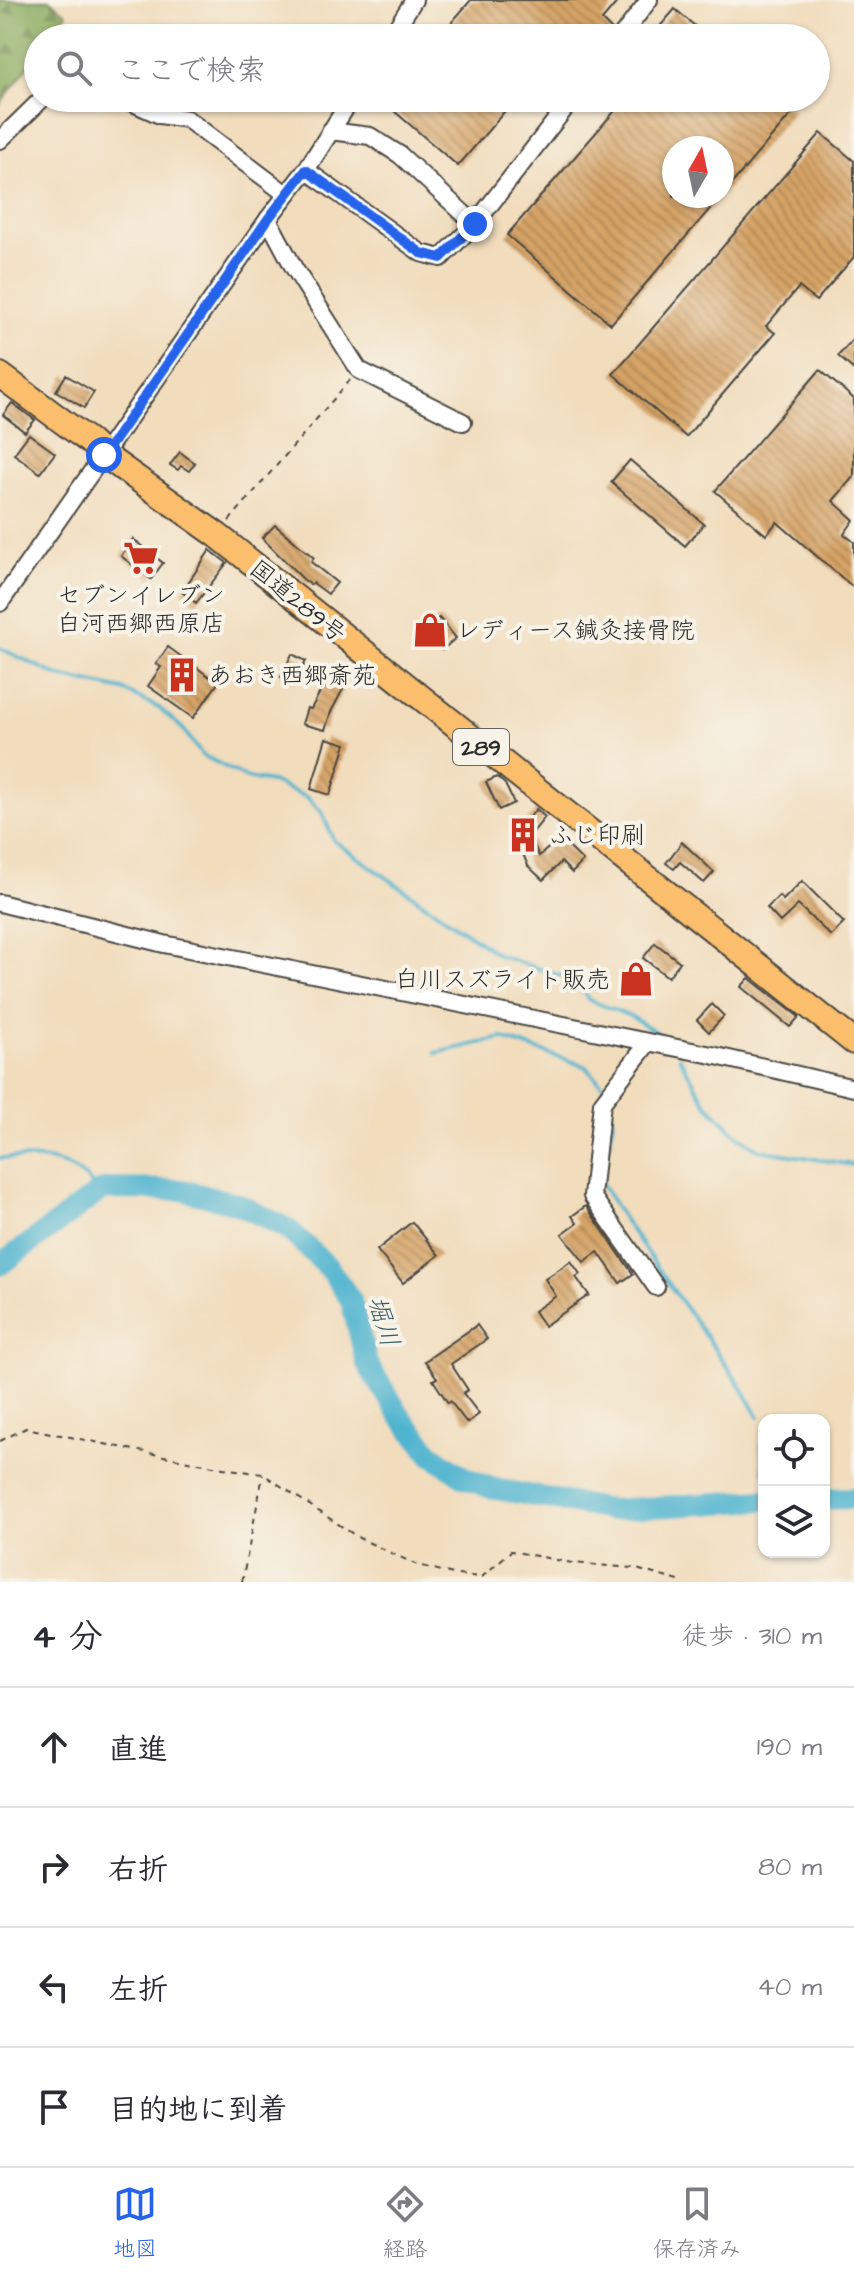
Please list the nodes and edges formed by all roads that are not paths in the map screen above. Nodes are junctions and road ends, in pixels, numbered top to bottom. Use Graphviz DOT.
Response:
graph roads {
  1 [pos="414,0"];
  2 [pos="649,0"];
  3 [pos="399,24"];
  4 [pos="631,24"];
  5 [pos="29,112"];
  6 [pos="153,112"];
  7 [pos="343,112"];
  8 [pos="562,112"];
  9 [pos="330,131"];
  10 [pos="0,140"];
  11 [pos="306,170"];
  12 [pos="286,194"];
  13 [pos="268,219"];
  14 [pos="475,224"];
  15 [pos="0,375"];
  16 [pos="463,422"];
  17 [pos="104,455"];
  18 [pos="0,603"];
  19 [pos="0,903"];
  20 [pos="854,1042"];
  21 [pos="648,1043"];
  22 [pos="854,1088"];
  23 [pos="656,1287"];
  1 -- 3 [label="street"];
  2 -- 4 [label="street"];
  5 -- 10 [label="street"];
  6 -- 12 [label="street"];
  7 -- 9 [label="street"];
  8 -- 14 [label="street"];
  9 -- 11 [label="street"];
  9 -- 14 [label="street"];
  11 -- 12 [label="street"];
  11 -- 14 [label="street"];
  12 -- 13 [label="street"];
  13 -- 16 [label="street"];
  13 -- 17 [label="street"];
  15 -- 17 [label="highway, 国道289号 / 289"];
  17 -- 18 [label="street"];
  17 -- 20 [label="highway, 国道289号 / 289"];
  19 -- 21 [label="street"];
  21 -- 22 [label="street"];
  21 -- 23 [label="street"];
}
